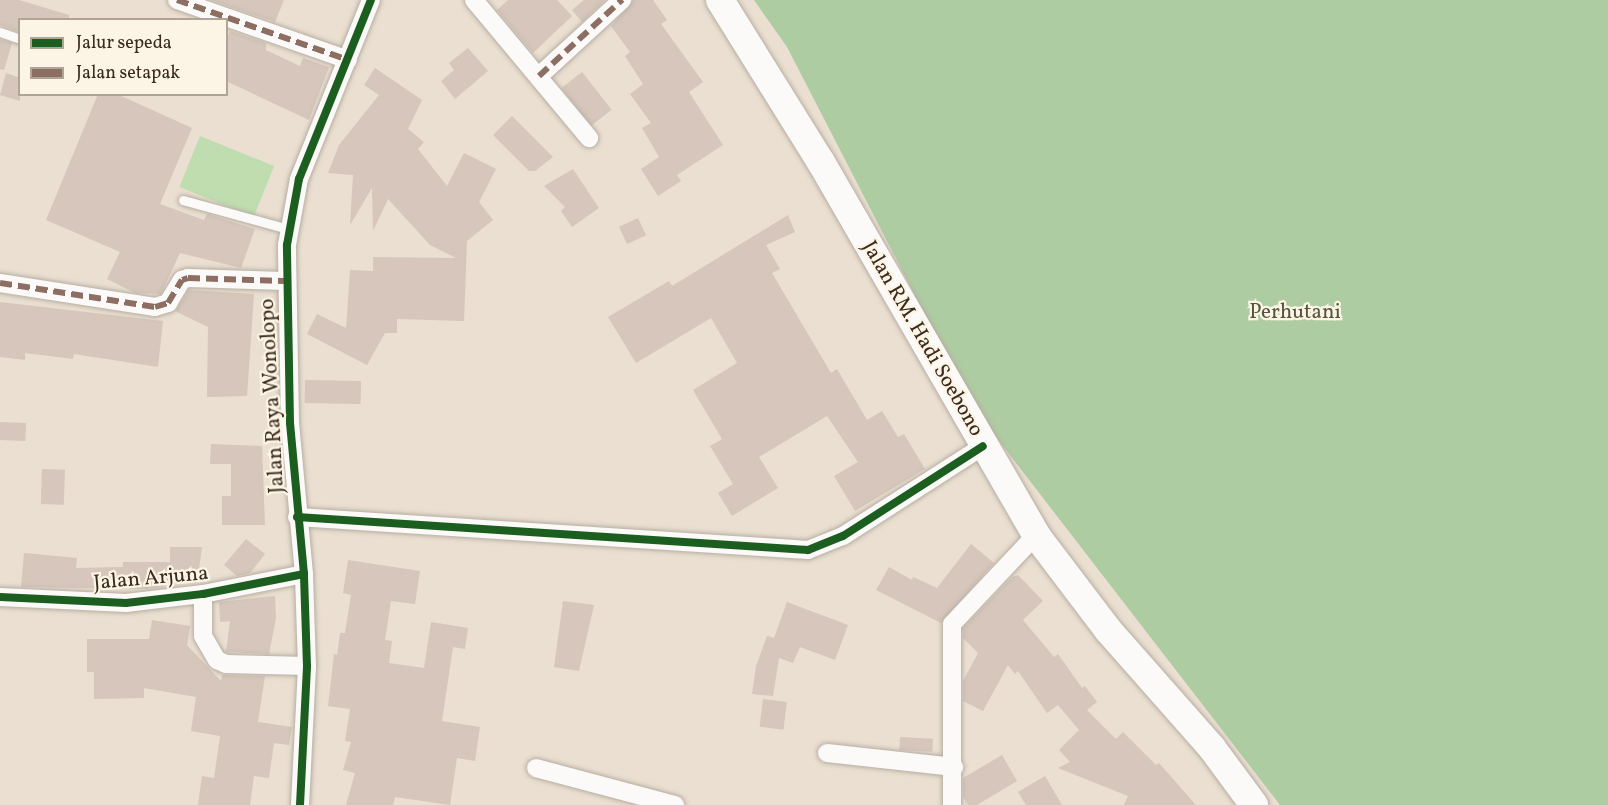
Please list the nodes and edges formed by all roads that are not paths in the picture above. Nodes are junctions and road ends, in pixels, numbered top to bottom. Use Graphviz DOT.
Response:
graph roads {
  1 [pos="177,0"];
  2 [pos="371,0"];
  3 [pos="474,0"];
  4 [pos="622,0"];
  5 [pos="720,0"];
  6 [pos="0,32"];
  7 [pos="18,38"];
  8 [pos="348,60"];
  9 [pos="539,76"];
  10 [pos="589,138"];
  11 [pos="183,200"];
  12 [pos="288,229"];
  13 [pos="284,280"];
  14 [pos="0,283"];
  15 [pos="983,446"];
  16 [pos="297,517"];
  17 [pos="1036,535"];
  18 [pos="304,574"];
  19 [pos="203,594"];
  20 [pos="0,597"];
  21 [pos="307,666"];
  22 [pos="827,753"];
  23 [pos="954,767"];
  24 [pos="536,768"];
  25 [pos="300,805"];
  26 [pos="675,805"];
  27 [pos="952,805"];
  28 [pos="1254,805"];
  1 -- 8 [label="street"];
  2 -- 8 [label="street, Jalan Raya Wonolopo"];
  3 -- 9 [label="street"];
  4 -- 9 [label="street"];
  5 -- 15 [label="main road, Jalan RM. Hadi Soebono"];
  6 -- 7 [label="lane"];
  8 -- 12 [label="street, Jalan Raya Wonolopo"];
  9 -- 10 [label="street"];
  11 -- 12 [label="lane"];
  12 -- 13 [label="street, Jalan Raya Wonolopo"];
  13 -- 14 [label="street"];
  13 -- 16 [label="street, Jalan Raya Wonolopo"];
  15 -- 16 [label="street"];
  15 -- 17 [label="main road, Jalan RM. Hadi Soebono"];
  16 -- 18 [label="street, Jalan Raya Wonolopo"];
  17 -- 23 [label="street"];
  17 -- 28 [label="main road, Jalan RM. Hadi Soebono"];
  18 -- 19 [label="street, Jalan Arjuna"];
  18 -- 21 [label="street, Jalan Raya Wonolopo"];
  19 -- 20 [label="street, Jalan Arjuna"];
  19 -- 21 [label="street"];
  21 -- 25 [label="street, Jalan Raya Wonolopo"];
  22 -- 23 [label="street"];
  23 -- 27 [label="street"];
  24 -- 26 [label="street"];
}
